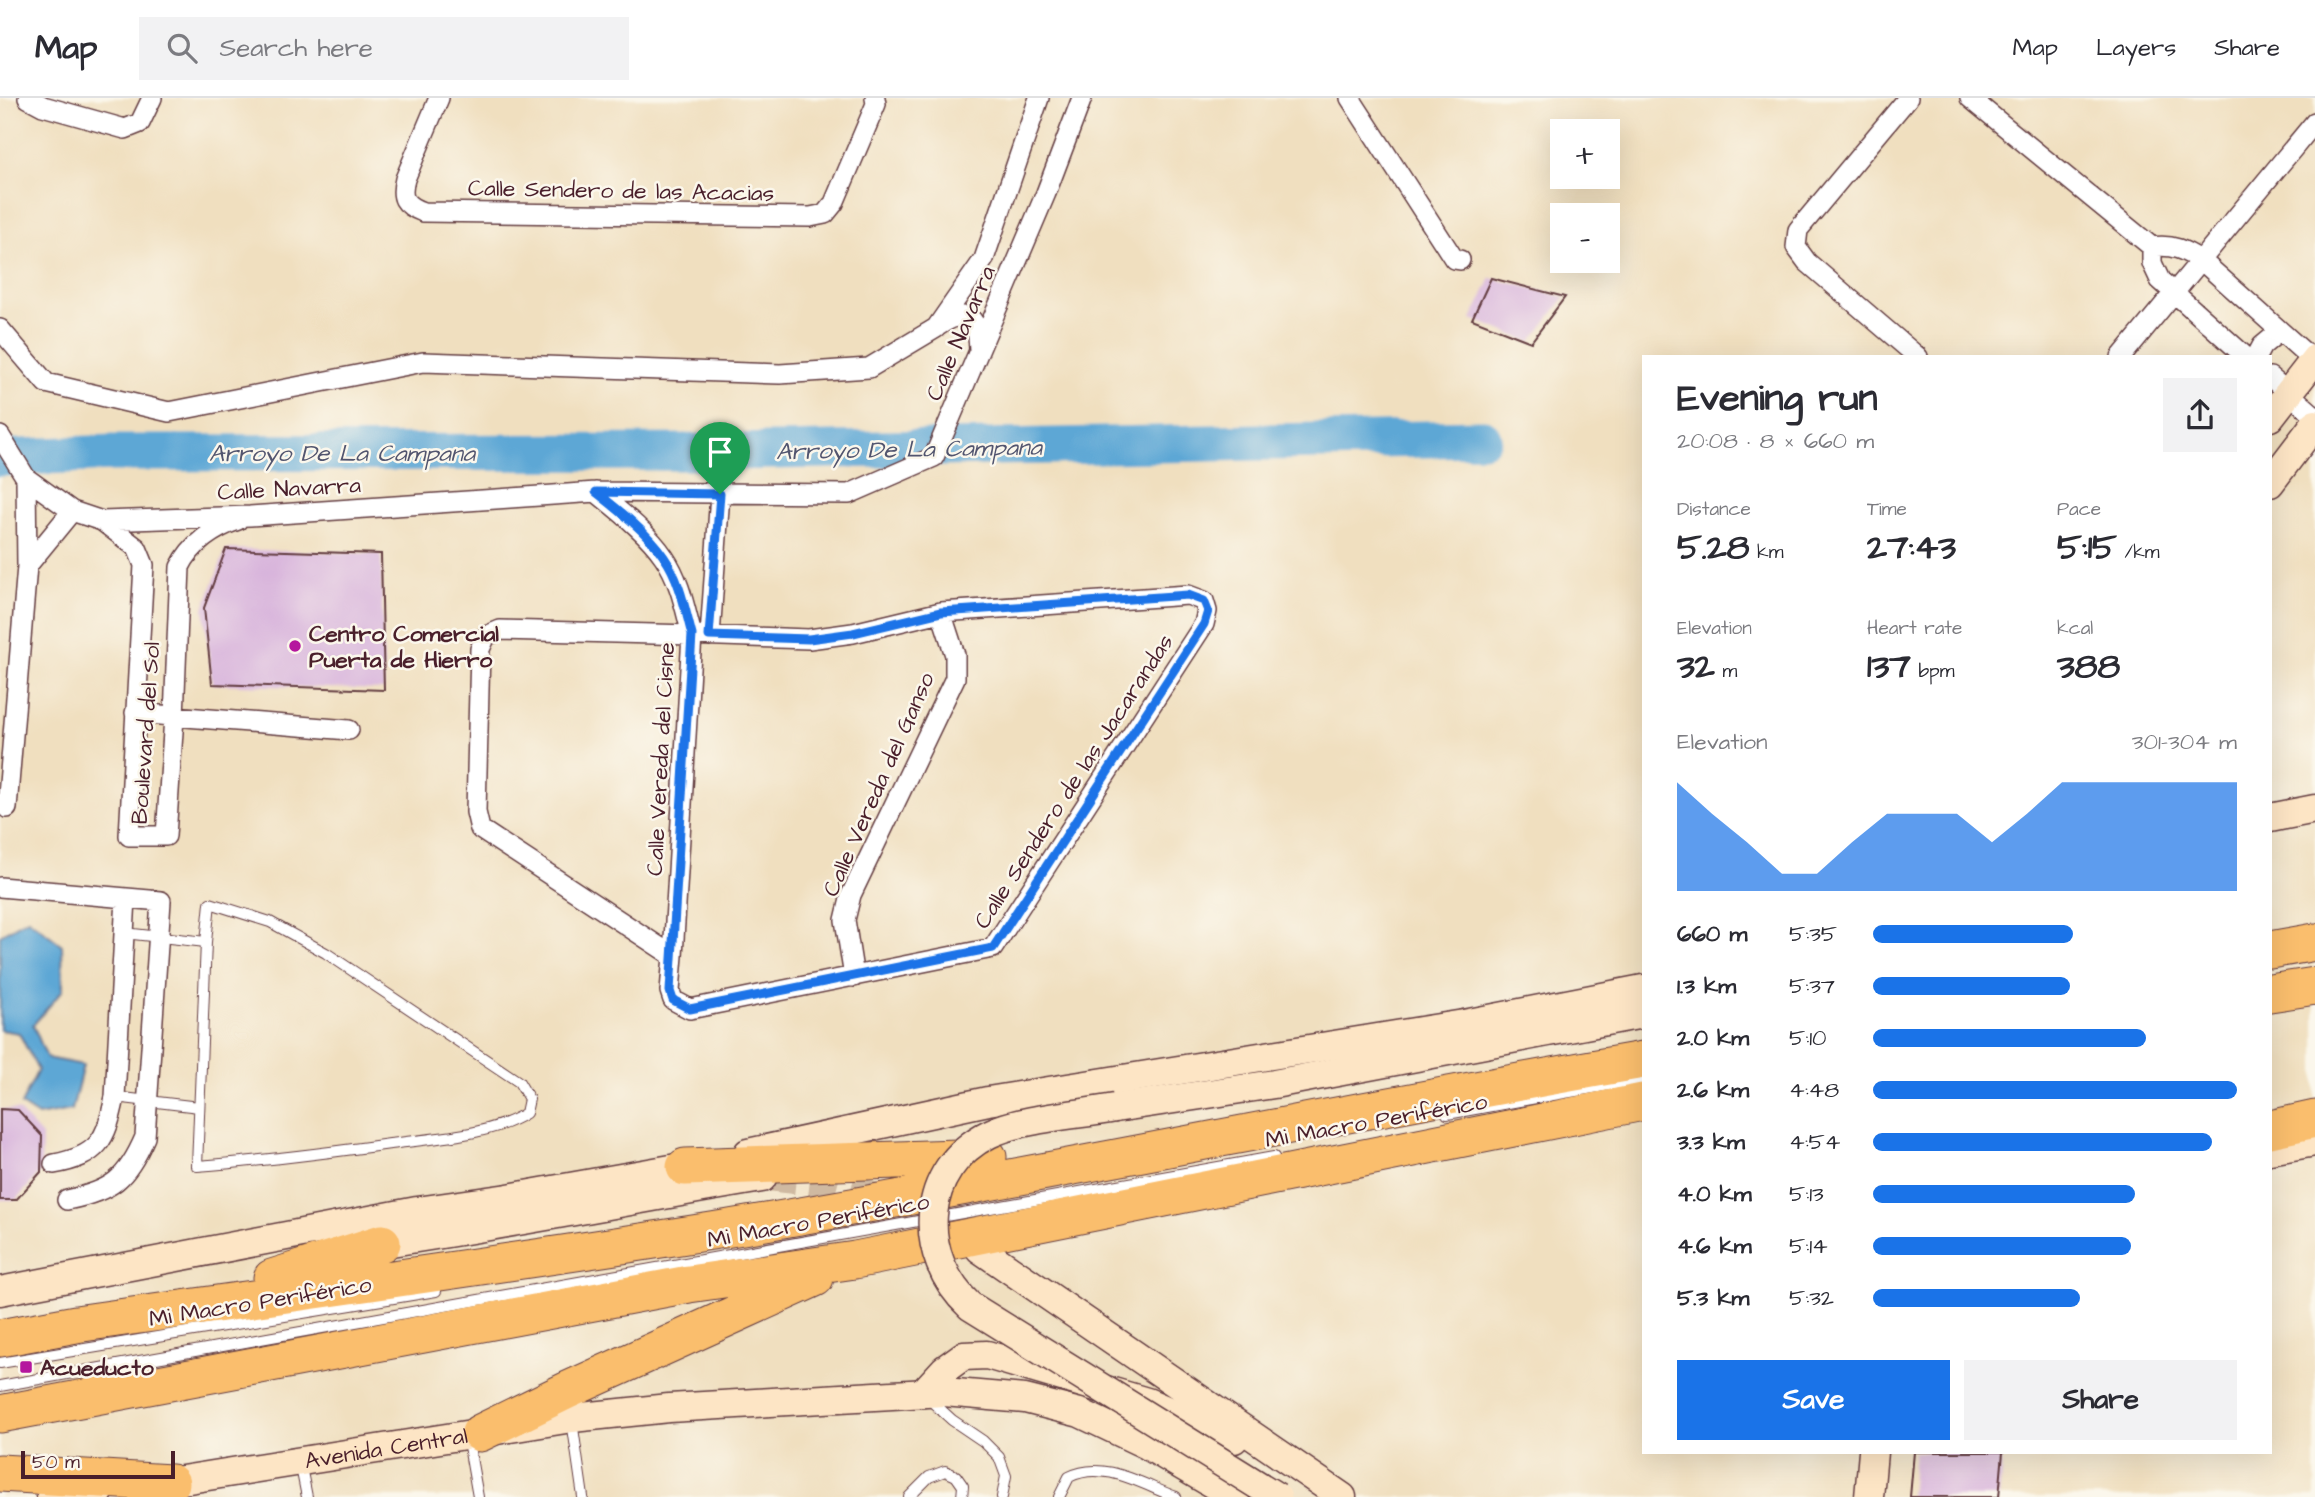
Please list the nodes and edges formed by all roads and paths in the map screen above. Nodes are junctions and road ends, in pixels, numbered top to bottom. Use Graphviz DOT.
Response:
graph roads {
  1 [pos="28,98"];
  2 [pos="152,98"];
  3 [pos="439,98"];
  4 [pos="875,98"];
  5 [pos="1040,98"];
  6 [pos="1082,98"];
  7 [pos="1350,98"];
  8 [pos="1909,98"];
  9 [pos="1969,98"];
  10 [pos="2315,122"];
  11 [pos="2152,247"];
  12 [pos="1460,260"];
  13 [pos="2202,261"];
  14 [pos="2173,294"];
  15 [pos="936,328"];
  16 [pos="0,329"];
  17 [pos="2280,331"];
  18 [pos="979,353"];
  19 [pos="1916,355"];
  20 [pos="2123,355"];
  21 [pos="2244,355"];
  22 [pos="2257,355"];
  23 [pos="2314,361"];
  24 [pos="2279,385"];
  25 [pos="2272,410"];
  26 [pos="2315,416"];
  27 [pos="2315,424"];
  28 [pos="4,443"];
  29 [pos="22,472"];
  30 [pos="2272,480"];
  31 [pos="596,492"];
  32 [pos="720,494"];
  33 [pos="72,511"];
  34 [pos="250,516"];
  35 [pos="102,521"];
  36 [pos="27,566"];
  37 [pos="941,612"];
  38 [pos="701,636"];
  39 [pos="135,713"];
  40 [pos="174,717"];
  41 [pos="349,730"];
  42 [pos="7,808"];
  43 [pos="2315,809"];
  44 [pos="2272,818"];
  45 [pos="0,887"];
  46 [pos="126,898"];
  47 [pos="124,933"];
  48 [pos="159,938"];
  49 [pos="206,942"];
  50 [pos="2315,942"];
  51 [pos="2272,950"];
  52 [pos="673,956"];
  53 [pos="854,977"];
  54 [pos="2315,986"];
  55 [pos="1642,989"];
  56 [pos="2272,992"];
  57 [pos="690,1009"];
  58 [pos="1642,1014"];
  59 [pos="1642,1060"];
  60 [pos="1642,1079"];
  61 [pos="114,1097"];
  62 [pos="1628,1099"];
  63 [pos="148,1100"];
  64 [pos="199,1107"];
  65 [pos="1438,1115"];
  66 [pos="2315,1119"];
  67 [pos="2272,1129"];
  68 [pos="2315,1142"];
  69 [pos="2272,1150"];
  70 [pos="1153,1152"];
  71 [pos="1284,1156"];
  72 [pos="54,1164"];
  73 [pos="685,1167"];
  74 [pos="768,1177"];
  75 [pos="67,1199"];
  76 [pos="947,1203"];
  77 [pos="919,1208"];
  78 [pos="382,1243"];
  79 [pos="980,1250"];
  80 [pos="855,1260"];
  81 [pos="453,1288"];
  82 [pos="2,1290"];
  83 [pos="76,1324"];
  84 [pos="0,1338"];
  85 [pos="0,1363"];
  86 [pos="0,1386"];
  87 [pos="923,1393"];
  88 [pos="570,1404"];
  89 [pos="0,1414"];
  90 [pos="473,1434"];
  91 [pos="1873,1454"];
  92 [pos="300,1462"];
  93 [pos="1289,1462"];
  94 [pos="0,1473"];
  95 [pos="171,1483"];
  96 [pos="97,1494"];
  97 [pos="57,1496"];
  98 [pos="307,1497"];
  99 [pos="478,1497"];
  100 [pos="583,1497"];
  101 [pos="909,1497"];
  102 [pos="962,1497"];
  103 [pos="1002,1497"];
  104 [pos="1059,1497"];
  105 [pos="1176,1497"];
  106 [pos="1235,1497"];
  107 [pos="1277,1497"];
  108 [pos="1342,1497"];
  109 [pos="1869,1497"];
  1 -- 2 [label="street"];
  3 -- 4 [label="street, Calle Sendero de las Acacias"];
  5 -- 15 [label="street, Calle Navarra"];
  6 -- 18 [label="street, Calle Navarra"];
  7 -- 12 [label="street"];
  8 -- 19 [label="street"];
  9 -- 11 [label="street"];
  10 -- 13 [label="street"];
  11 -- 13 [label="street"];
  11 -- 14 [label="street"];
  13 -- 14 [label="street"];
  13 -- 17 [label="street"];
  14 -- 20 [label="street"];
  14 -- 21 [label="street"];
  15 -- 16 [label="street, Calle Navarra"];
  15 -- 18 [label="street"];
  17 -- 22 [label="street"];
  17 -- 23 [label="street"];
  18 -- 32 [label="street, Calle Navarra"];
  23 -- 24 [label="main road"];
  24 -- 25 [label="main road"];
  24 -- 26 [label="street"];
  27 -- 30 [label="main road"];
  28 -- 29 [label="street, Calle Navarra"];
  29 -- 33 [label="street, Calle Navarra"];
  29 -- 36 [label="street"];
  31 -- 32 [label="street, Calle Navarra"];
  31 -- 34 [label="street, Calle Navarra"];
  31 -- 38 [label="street, Calle Vereda del Cisne"];
  32 -- 38 [label="street, Calle Vereda del Cisne"];
  33 -- 35 [label="street, Calle Navarra"];
  33 -- 36 [label="street"];
  34 -- 35 [label="street, Calle Navarra"];
  34 -- 40 [label="street, Boulevard del Sol"];
  35 -- 39 [label="street, Boulevard del Sol"];
  36 -- 42 [label="street"];
  37 -- 38 [label="street, Calle Sendero de las Jacarandas"];
  37 -- 53 [label="street, Calle Vereda del Ganso"];
  37 -- 53 [label="street, Calle Sendero de las Jacarandas"];
  38 -- 52 [label="street, Calle Vereda del Cisne"];
  38 -- 52 [label="street, Calle Sendero de las Jacarandas"];
  39 -- 40 [label="street"];
  39 -- 40 [label="street, Boulevard del Sol"];
  40 -- 41 [label="street"];
  43 -- 44 [label="main road"];
  45 -- 46 [label="street"];
  46 -- 47 [label="street"];
  46 -- 48 [label="street"];
  47 -- 48 [label="lane"];
  47 -- 61 [label="street"];
  48 -- 49 [label="lane"];
  48 -- 63 [label="street"];
  49 -- 64 [label="lane"];
  49 -- 64 [label="lane"];
  50 -- 51 [label="highway"];
  52 -- 57 [label="street, Calle Vereda del Cisne"];
  53 -- 57 [label="street, Calle Sendero de las Jacarandas"];
  54 -- 56 [label="highway"];
  55 -- 73 [label="main road"];
  58 -- 107 [label="main road, bridge"];
  59 -- 70 [label="highway"];
  60 -- 65 [label="lane, Mi Macro Periférico"];
  61 -- 63 [label="lane"];
  61 -- 72 [label="street"];
  62 -- 80 [label="highway"];
  63 -- 64 [label="lane"];
  63 -- 75 [label="street"];
  66 -- 67 [label="highway"];
  68 -- 69 [label="main road"];
  70 -- 73 [label="highway"];
  70 -- 83 [label="highway"];
  71 -- 86 [label="lane, Mi Macro Periférico"];
  73 -- 82 [label="main road"];
  74 -- 78 [label="main road"];
  76 -- 77 [label="lane, Mi Macro Periférico"];
  78 -- 82 [label="main road"];
  78 -- 83 [label="highway"];
  79 -- 93 [label="main road"];
  80 -- 88 [label="highway"];
  80 -- 89 [label="highway"];
  81 -- 85 [label="lane, Mi Macro Periférico"];
  83 -- 84 [label="highway"];
  87 -- 88 [label="main road"];
  87 -- 93 [label="main road"];
  87 -- 103 [label="lane"];
  87 -- 106 [label="main road"];
  88 -- 90 [label="highway"];
  88 -- 100 [label="lane"];
  90 -- 92 [label="main road, Avenida Central"];
  90 -- 99 [label="lane"];
  91 -- 109 [label="main road"];
  92 -- 95 [label="main road, Avenida Central"];
  92 -- 98 [label="lane"];
  93 -- 108 [label="main road"];
  94 -- 95 [label="highway"];
  95 -- 96 [label="main road, Avenida Central"];
  96 -- 97 [label="main road, Avenida Central"];
  101 -- 102 [label="lane"];
  104 -- 105 [label="lane"];
}
